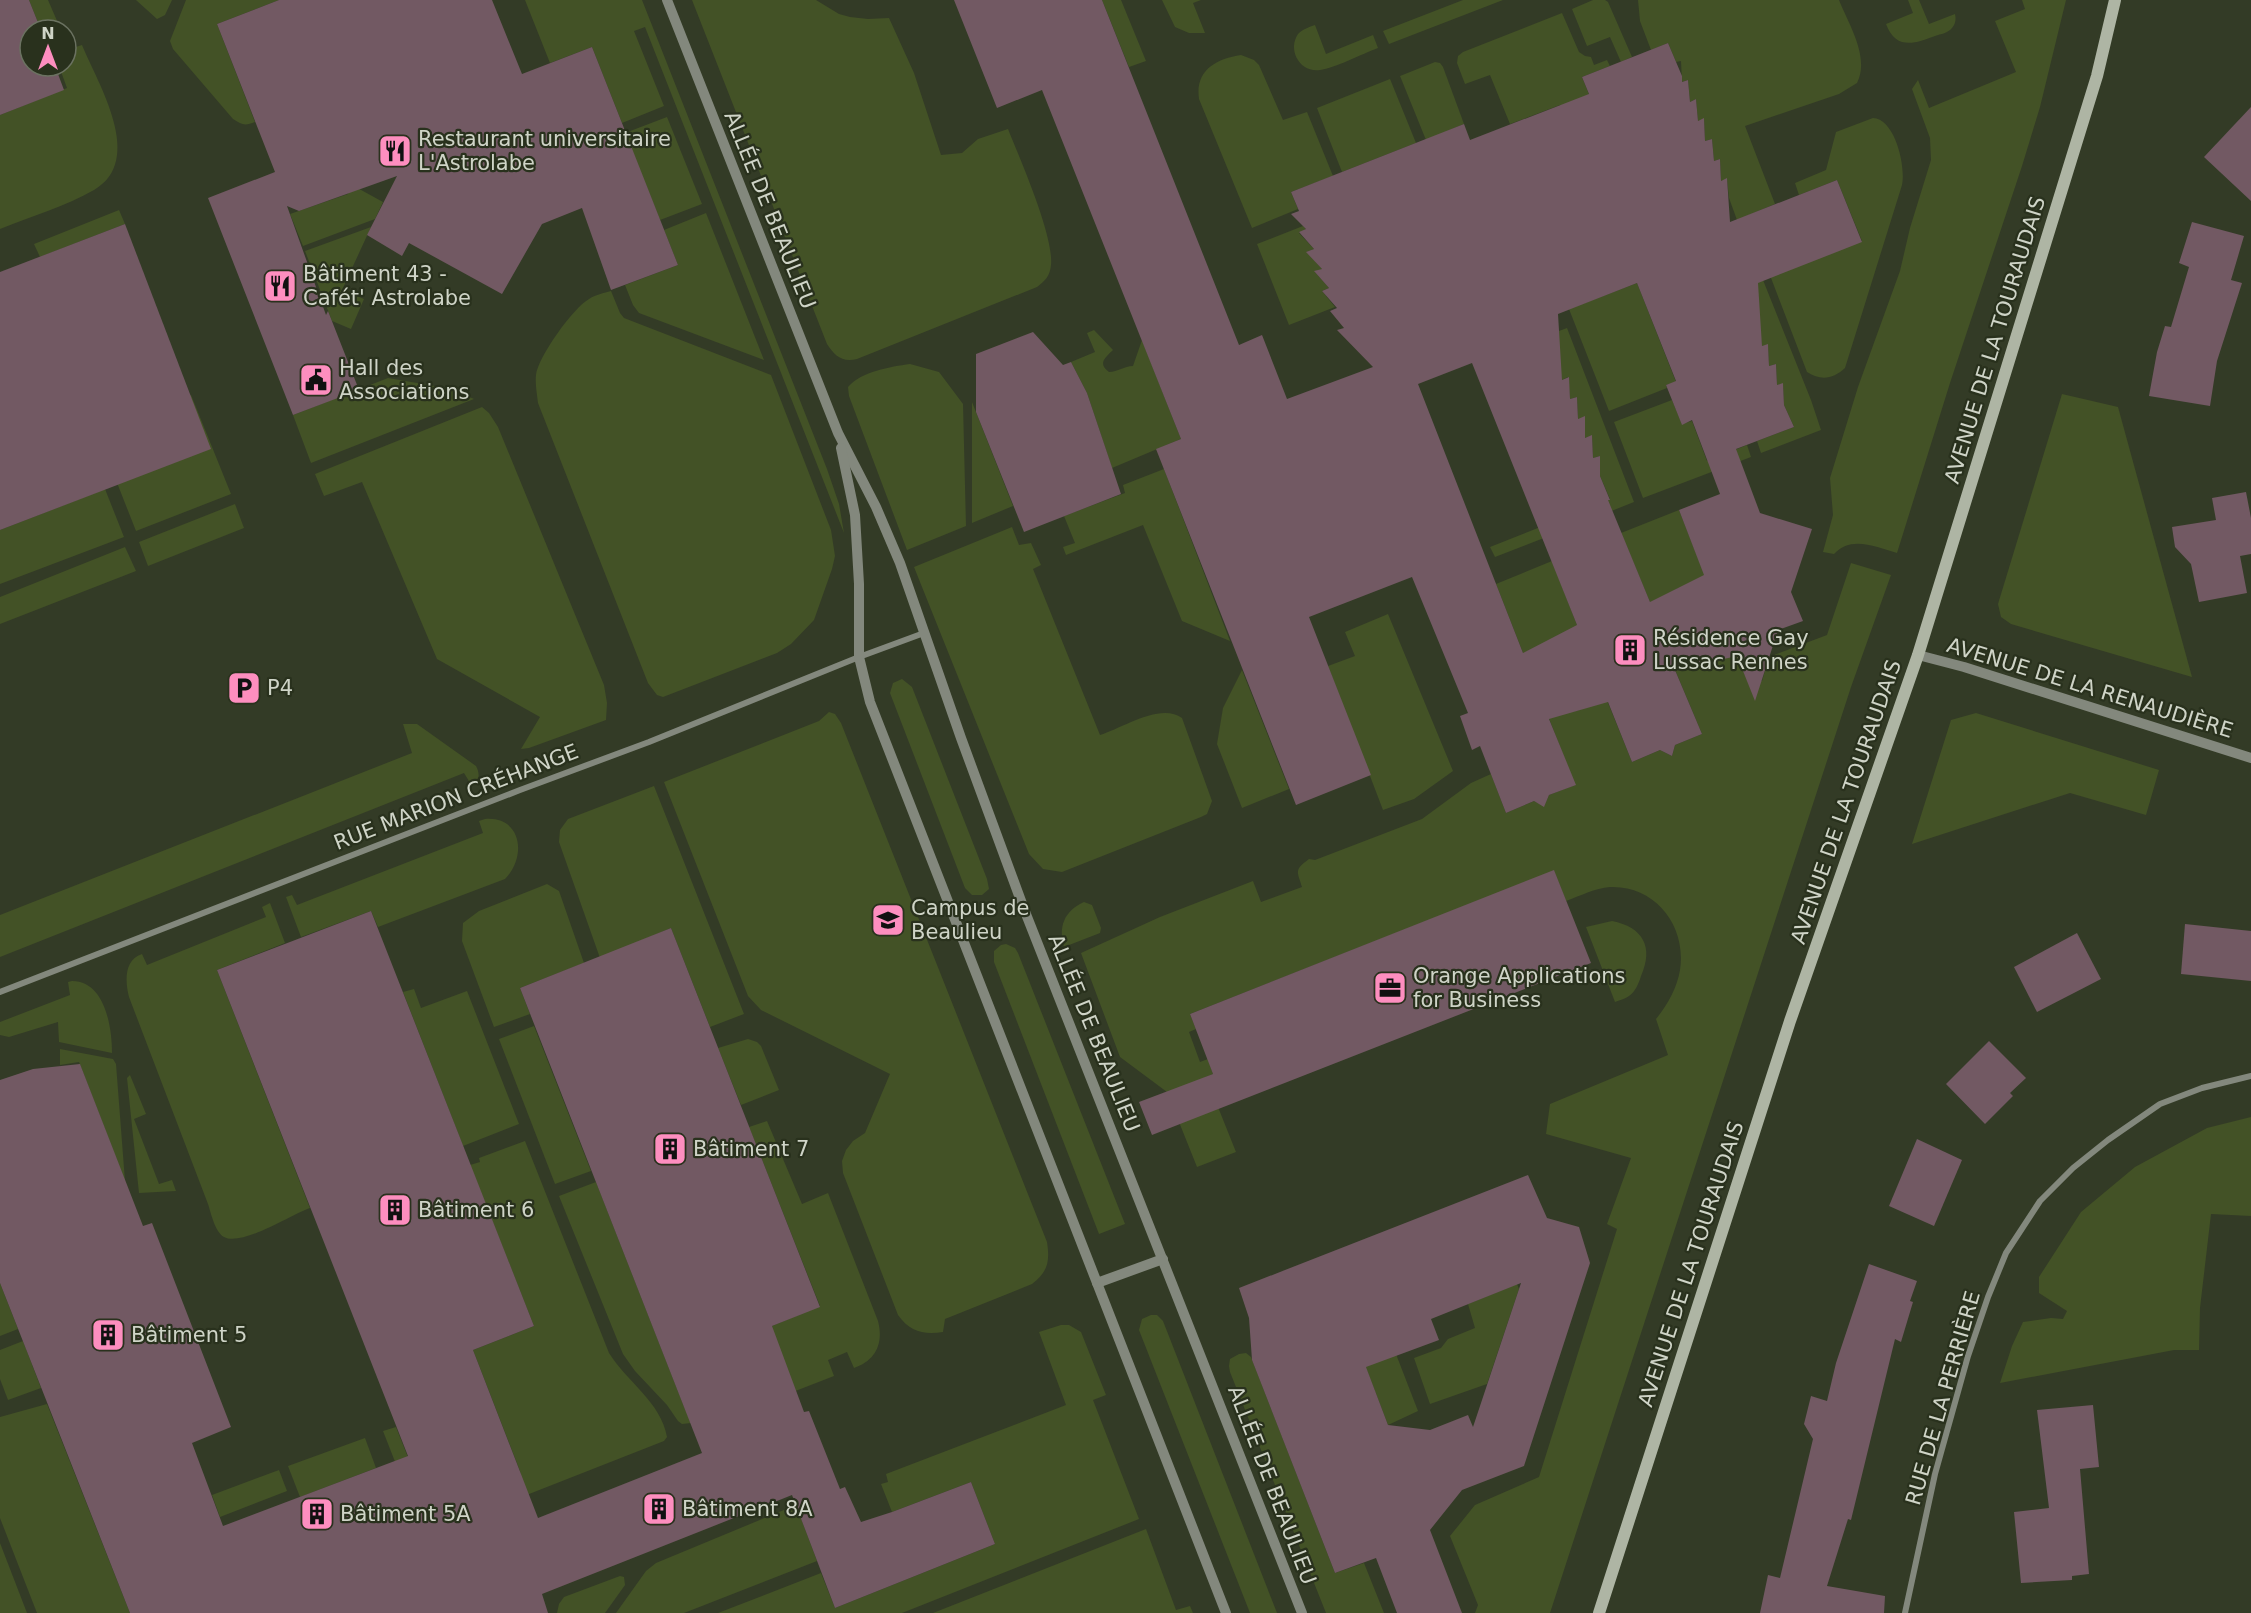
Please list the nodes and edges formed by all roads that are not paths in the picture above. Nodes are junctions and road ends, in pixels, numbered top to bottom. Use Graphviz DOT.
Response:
graph roads {
  1 [pos="667,0"];
  2 [pos="2115,0"];
  3 [pos="838,433"];
  4 [pos="924,633"];
  5 [pos="1918,655"];
  6 [pos="859,657"];
  7 [pos="2251,758"];
  8 [pos="0,992"];
  9 [pos="2251,1076"];
  10 [pos="1163,1259"];
  11 [pos="1097,1283"];
  12 [pos="1226,1613"];
  13 [pos="1302,1613"];
  14 [pos="1599,1613"];
  15 [pos="1905,1613"];
  1 -- 3 [label="street, ALLÉE DE BEAULIEU"];
  2 -- 5 [label="main road, AVENUE DE LA TOURAUDAIS"];
  3 -- 4 [label="street, ALLÉE DE BEAULIEU"];
  3 -- 6 [label="street, ALLÉE DE BEAULIEU"];
  4 -- 6 [label="street, RUE MARION CRÉHANGE"];
  4 -- 10 [label="street, ALLÉE DE BEAULIEU"];
  5 -- 7 [label="street, AVENUE DE LA RENAUDIÈRE"];
  5 -- 14 [label="main road, AVENUE DE LA TOURAUDAIS"];
  6 -- 8 [label="street, RUE MARION CRÉHANGE"];
  6 -- 11 [label="street, ALLÉE DE BEAULIEU"];
  9 -- 15 [label="street, RUE DE LA PERRIÈRE"];
  10 -- 11 [label="street"];
  10 -- 13 [label="street, ALLÉE DE BEAULIEU"];
  11 -- 12 [label="street, ALLÉE DE BEAULIEU"];
}
